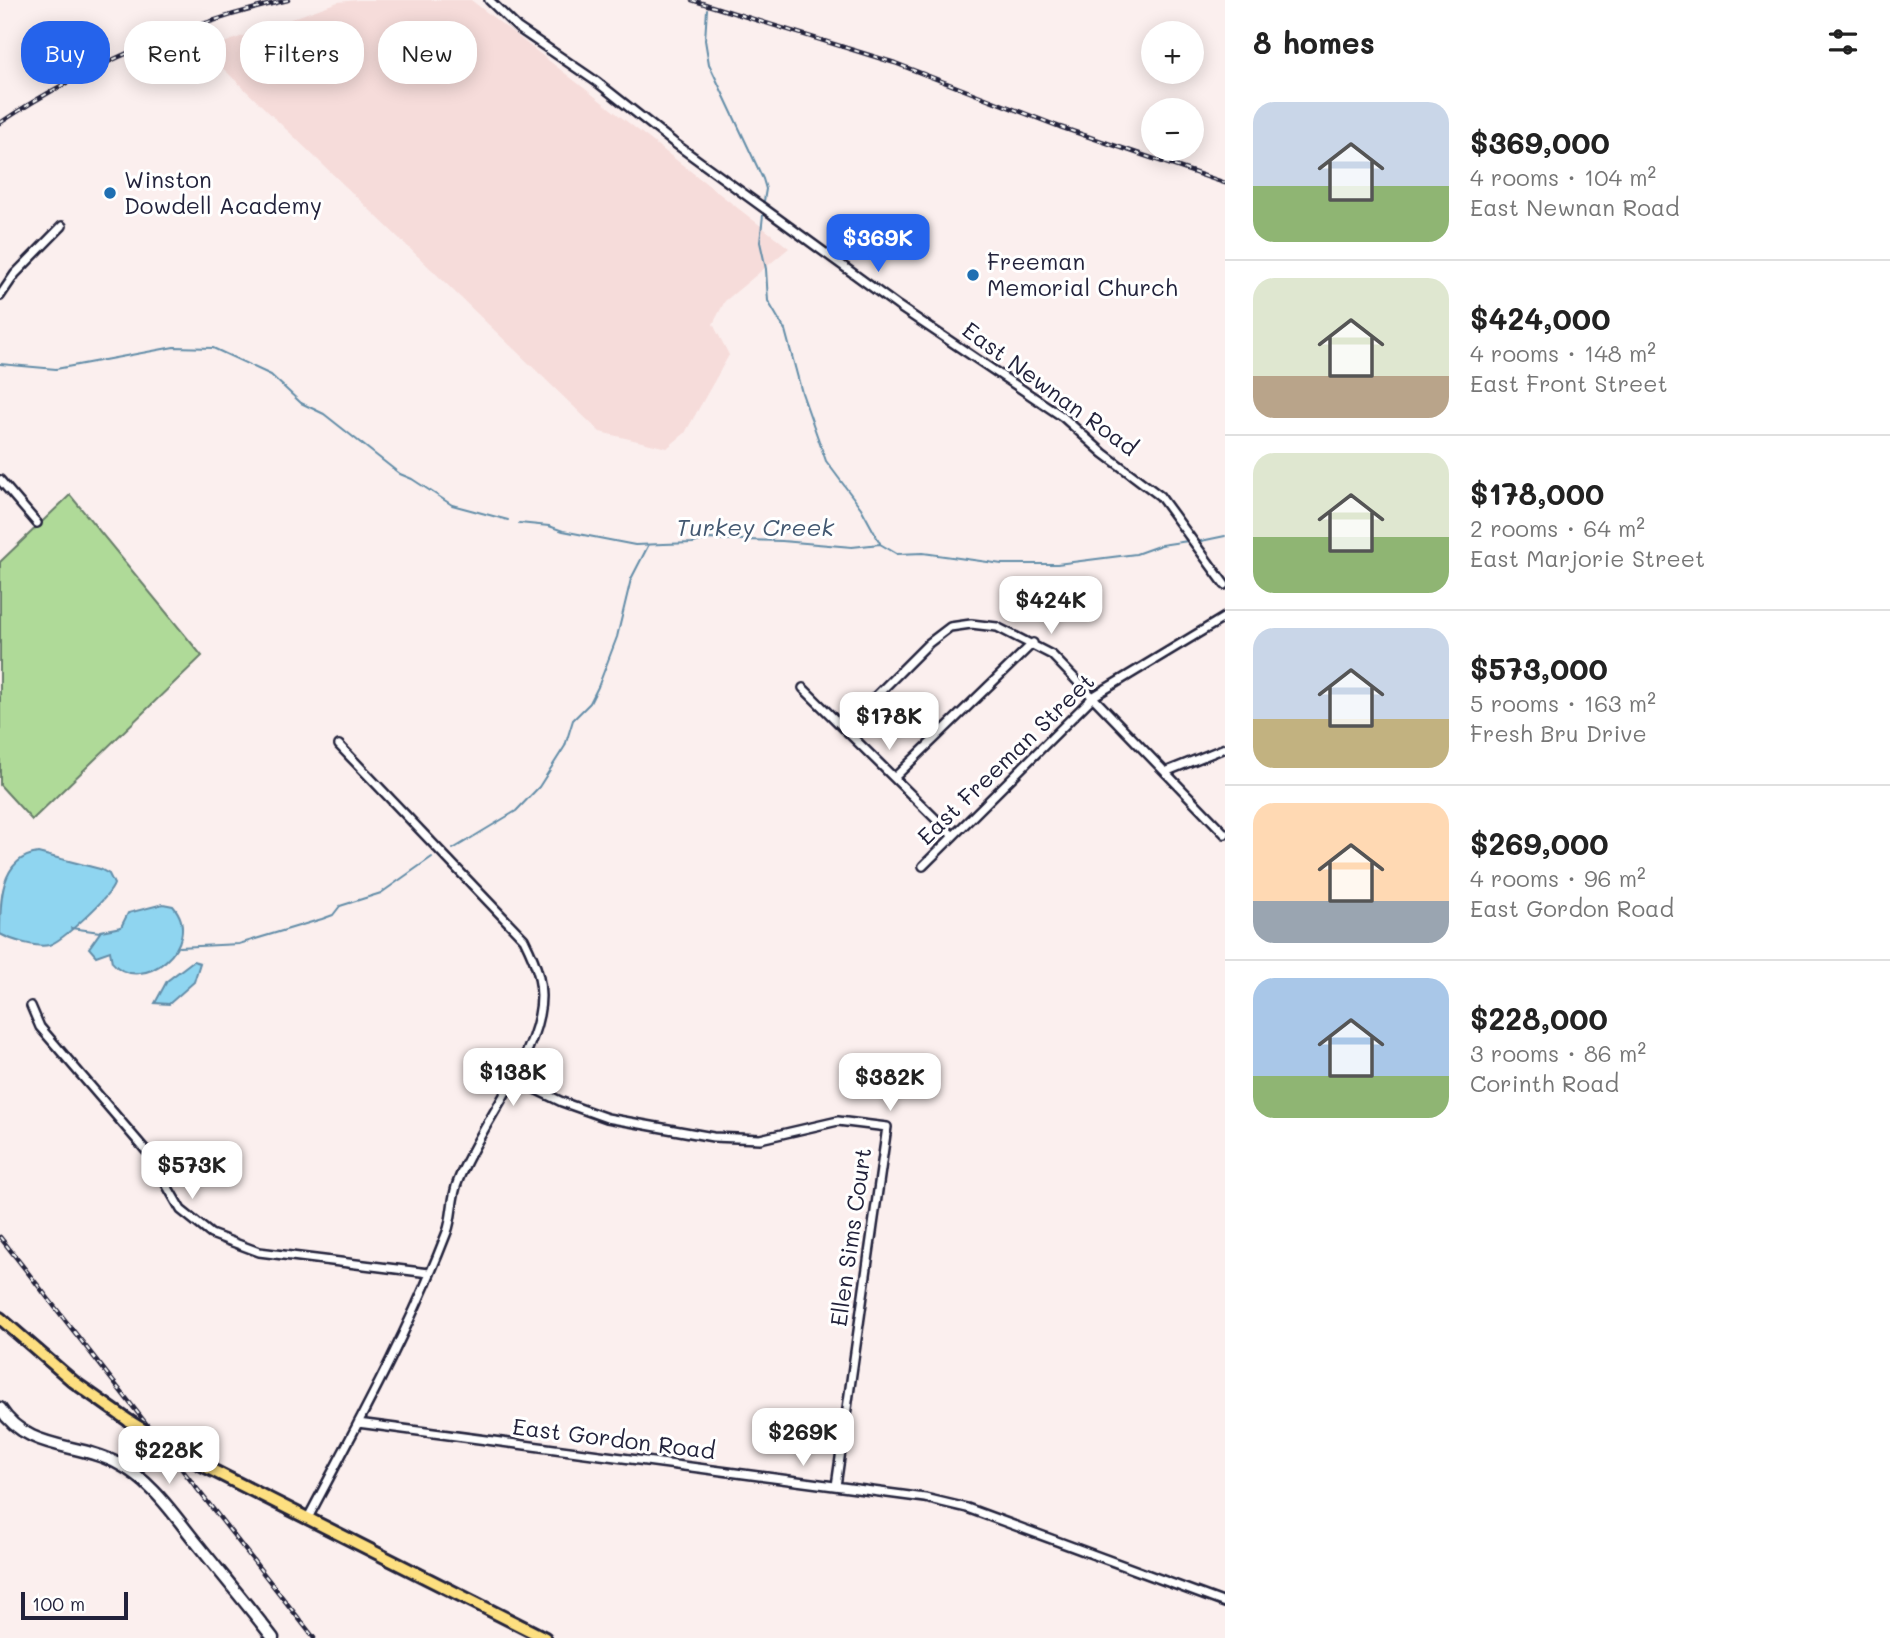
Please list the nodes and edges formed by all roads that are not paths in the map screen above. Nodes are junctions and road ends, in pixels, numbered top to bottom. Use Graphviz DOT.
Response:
graph roads {
  1 [pos="489,0"];
  2 [pos="62,226"];
  3 [pos="0,296"];
  4 [pos="0,480"];
  5 [pos="37,523"];
  6 [pos="1225,585"];
  7 [pos="1225,617"];
  8 [pos="1033,643"];
  9 [pos="803,688"];
  10 [pos="1094,696"];
  11 [pos="845,727"];
  12 [pos="339,745"];
  13 [pos="1225,748"];
  14 [pos="1165,772"];
  15 [pos="895,777"];
  16 [pos="1225,834"];
  17 [pos="953,836"];
  18 [pos="923,866"];
  19 [pos="31,1006"];
  20 [pos="512,1078"];
  21 [pos="429,1273"];
  22 [pos="0,1318"];
  23 [pos="0,1408"];
  24 [pos="358,1423"];
  25 [pos="836,1486"];
  26 [pos="308,1518"];
  27 [pos="1225,1603"];
  28 [pos="273,1638"];
  29 [pos="545,1638"];
  1 -- 6 [label="street, East Newnan Road"];
  2 -- 3 [label="street"];
  4 -- 5 [label="street"];
  7 -- 10 [label="street, East Freeman Street"];
  8 -- 10 [label="street"];
  8 -- 11 [label="street"];
  8 -- 15 [label="street"];
  9 -- 11 [label="street"];
  10 -- 14 [label="street"];
  10 -- 17 [label="street, East Freeman Street"];
  11 -- 15 [label="street"];
  12 -- 20 [label="street"];
  13 -- 14 [label="street"];
  14 -- 16 [label="street"];
  15 -- 17 [label="street"];
  17 -- 18 [label="street, East Freeman Street"];
  19 -- 21 [label="street"];
  20 -- 21 [label="street"];
  20 -- 25 [label="street, Ellen Sims Court"];
  21 -- 24 [label="street"];
  22 -- 26 [label="main road, bridge"];
  23 -- 28 [label="street"];
  24 -- 25 [label="street, East Gordon Road"];
  24 -- 26 [label="street"];
  25 -- 27 [label="street, East Gordon Road"];
  26 -- 29 [label="main road"];
}
